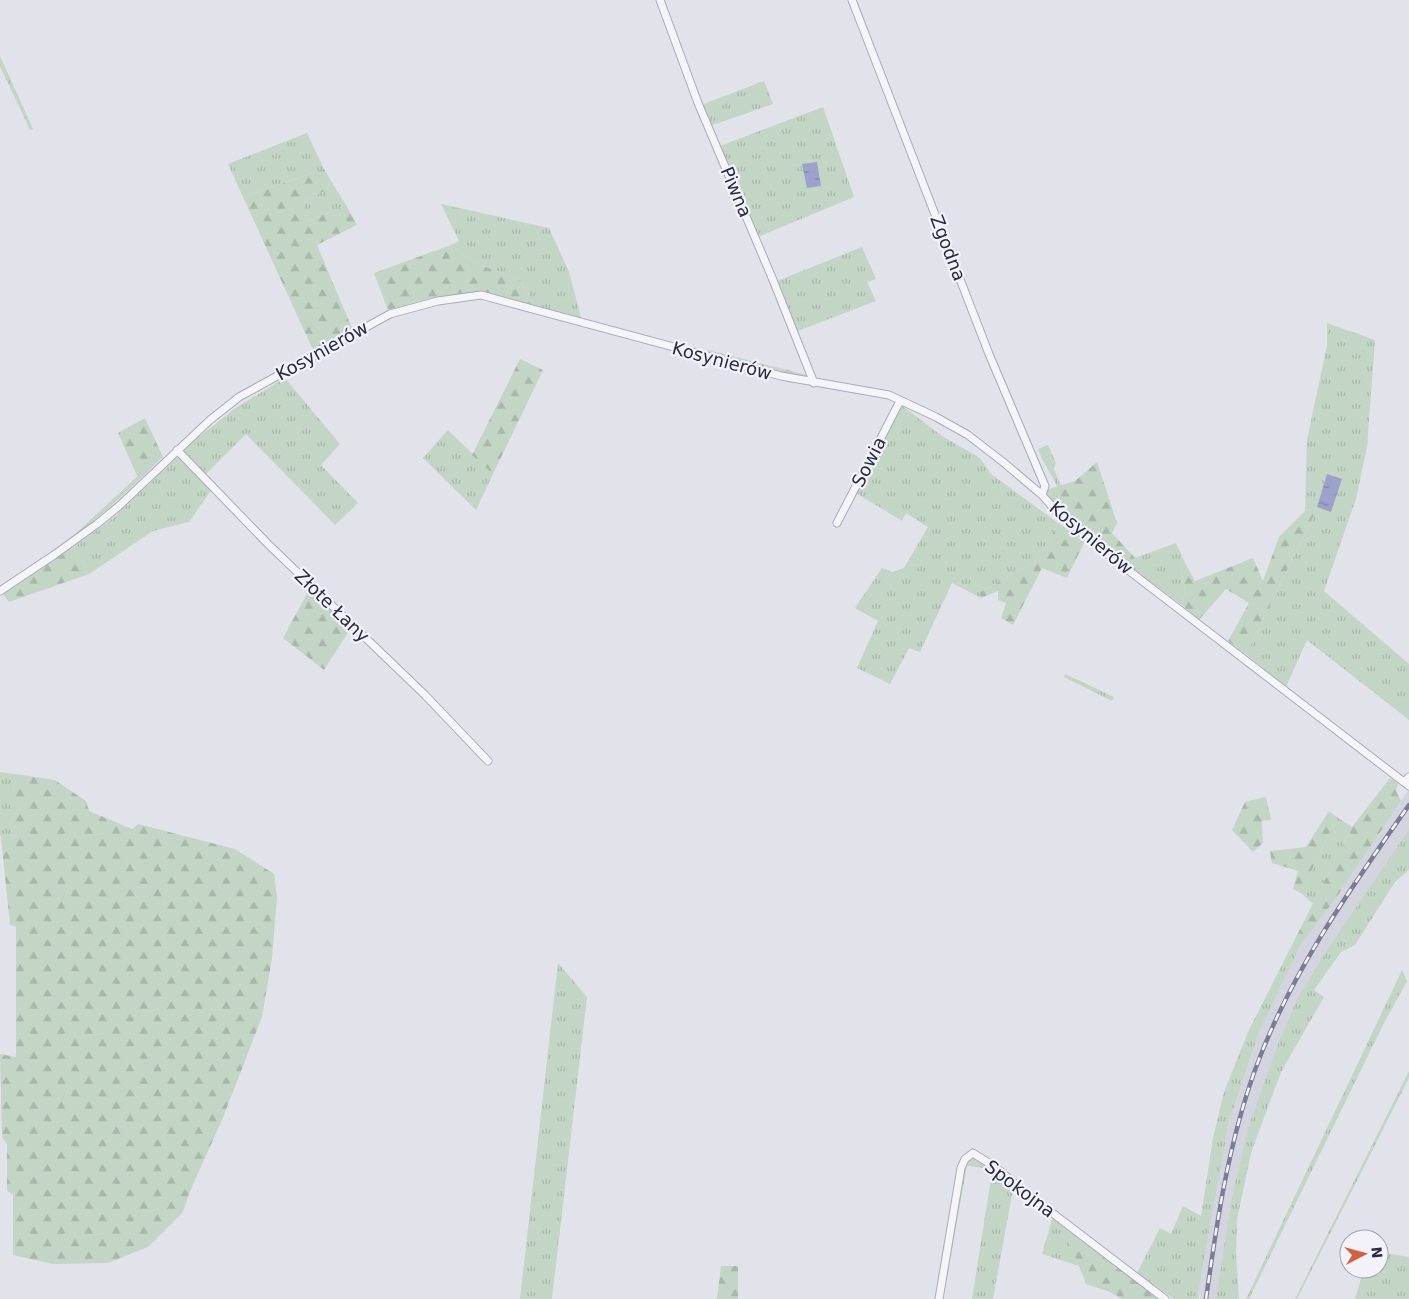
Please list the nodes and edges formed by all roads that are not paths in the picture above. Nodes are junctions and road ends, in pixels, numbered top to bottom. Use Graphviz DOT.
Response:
graph roads {
  1 [pos="660,0"];
  2 [pos="852,0"];
  3 [pos="814,383"];
  4 [pos="900,401"];
  5 [pos="177,450"];
  6 [pos="1042,495"];
  7 [pos="837,523"];
  8 [pos="0,590"];
  9 [pos="488,761"];
  10 [pos="1407,782"];
  11 [pos="939,1299"];
  12 [pos="1165,1299"];
  1 -- 3 [label="street, Piwna"];
  2 -- 6 [label="street, Zgodna"];
  3 -- 4 [label="street, Kosynierów"];
  3 -- 5 [label="street, Kosynierów"];
  4 -- 6 [label="street, Kosynierów"];
  4 -- 7 [label="street, Sowia"];
  5 -- 8 [label="street, Kosynierów"];
  5 -- 9 [label="street, Złote Łany"];
  6 -- 10 [label="street, Kosynierów"];
  11 -- 12 [label="street, Spokojna"];
}
